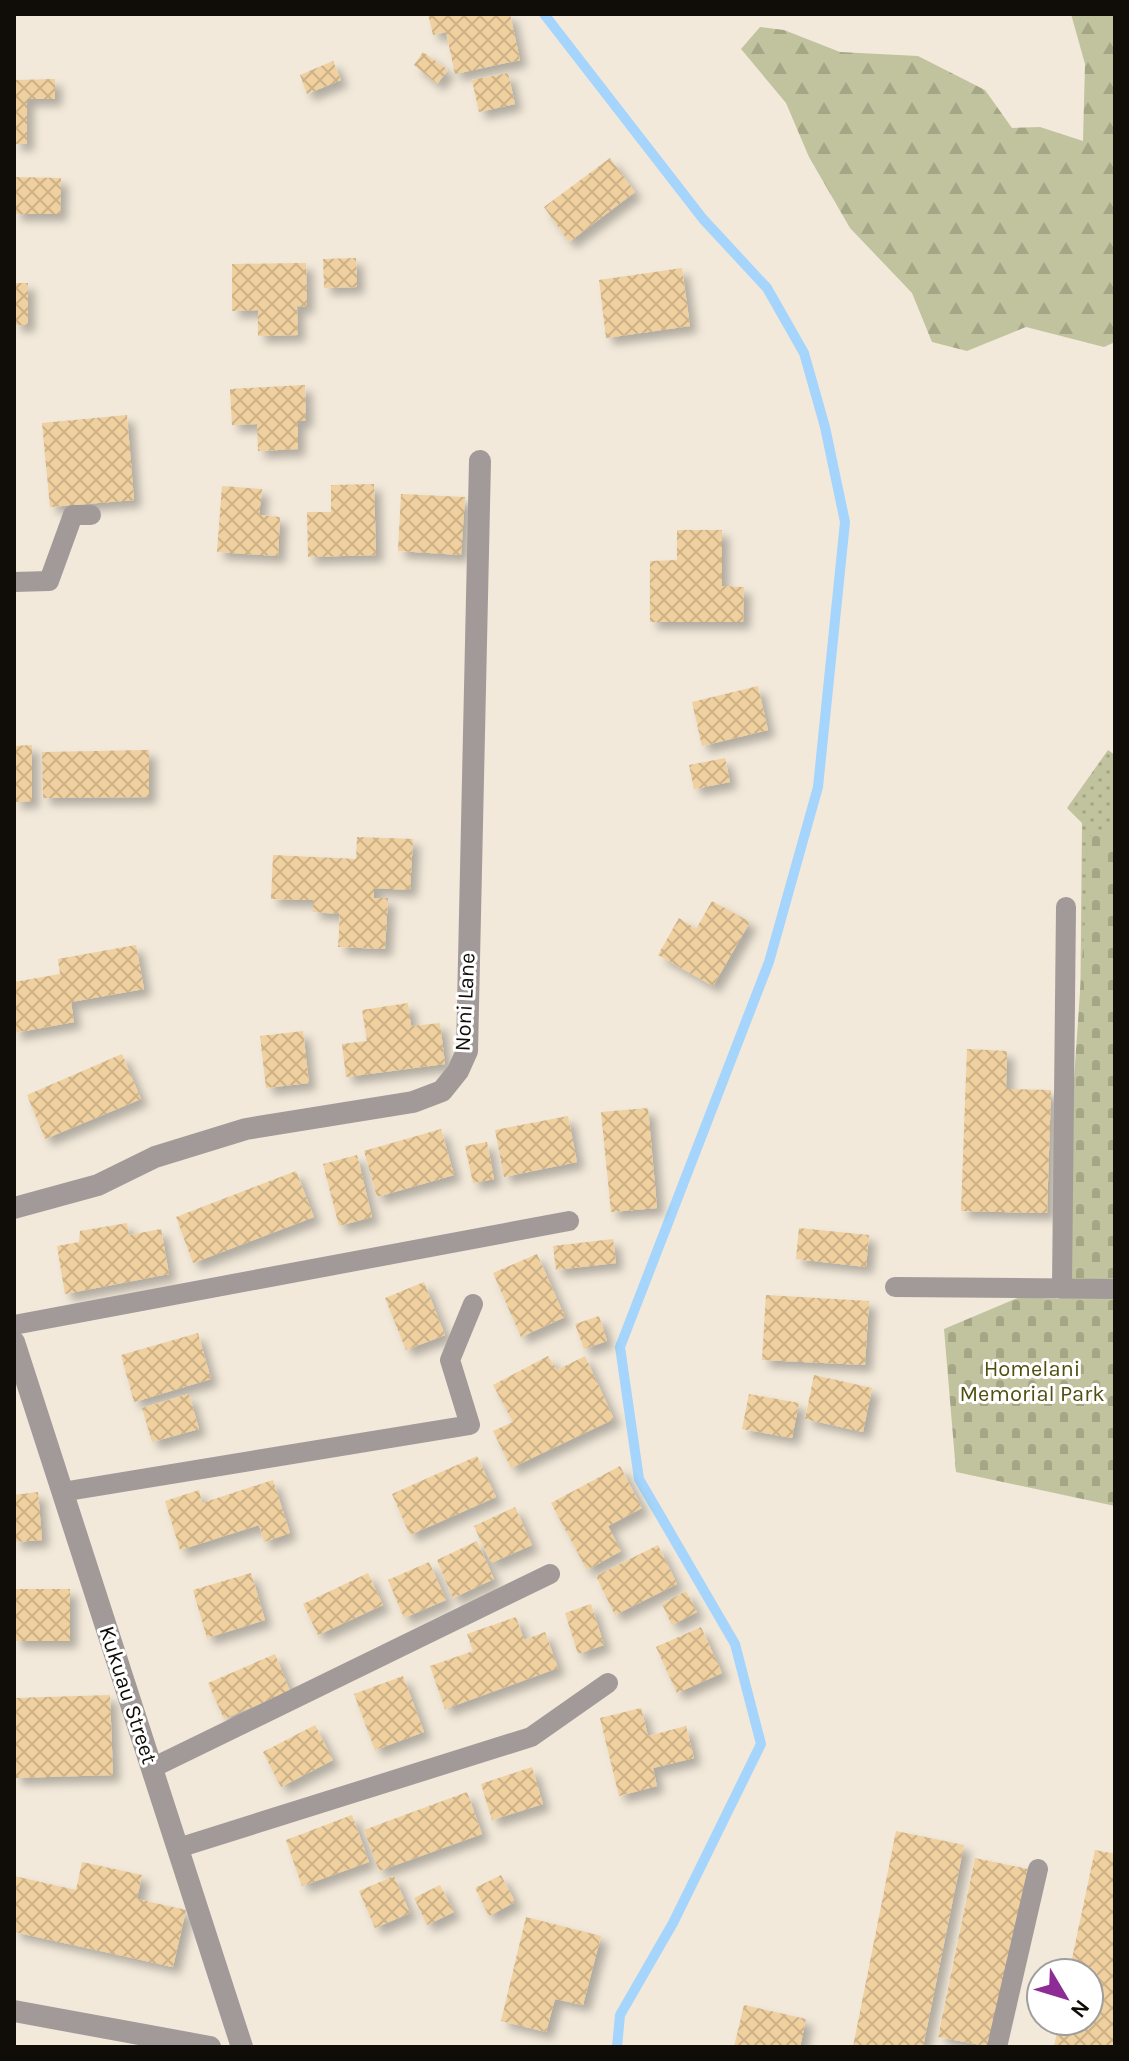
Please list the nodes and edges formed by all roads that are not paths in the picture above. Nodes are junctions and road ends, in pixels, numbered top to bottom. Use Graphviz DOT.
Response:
graph roads {
  1 [pos="480,461"];
  2 [pos="91,515"];
  3 [pos="14,582"];
  4 [pos="1066,907"];
  5 [pos="14,1208"];
  6 [pos="569,1221"];
  7 [pos="1062,1286"];
  8 [pos="895,1287"];
  9 [pos="1115,1289"];
  10 [pos="473,1304"];
  11 [pos="14,1325"];
  12 [pos="14,1342"];
  13 [pos="62,1492"];
  14 [pos="550,1574"];
  15 [pos="608,1683"];
  16 [pos="152,1768"];
  17 [pos="178,1848"];
  18 [pos="1038,1869"];
  19 [pos="14,2011"];
  20 [pos="210,2047"];
  21 [pos="242,2047"];
  22 [pos="997,2047"];
  1 -- 5 [label="street, Noni Lane"];
  2 -- 3 [label="lane"];
  4 -- 7 [label="lane"];
  6 -- 11 [label="lane"];
  7 -- 8 [label="lane"];
  7 -- 9 [label="lane"];
  10 -- 13 [label="lane"];
  12 -- 13 [label="street, Kukuau Street"];
  13 -- 16 [label="street, Kukuau Street"];
  14 -- 16 [label="lane"];
  15 -- 17 [label="lane"];
  16 -- 17 [label="street, Kukuau Street"];
  17 -- 21 [label="street, Kukuau Street"];
  18 -- 22 [label="lane"];
  19 -- 20 [label="street"];
}
